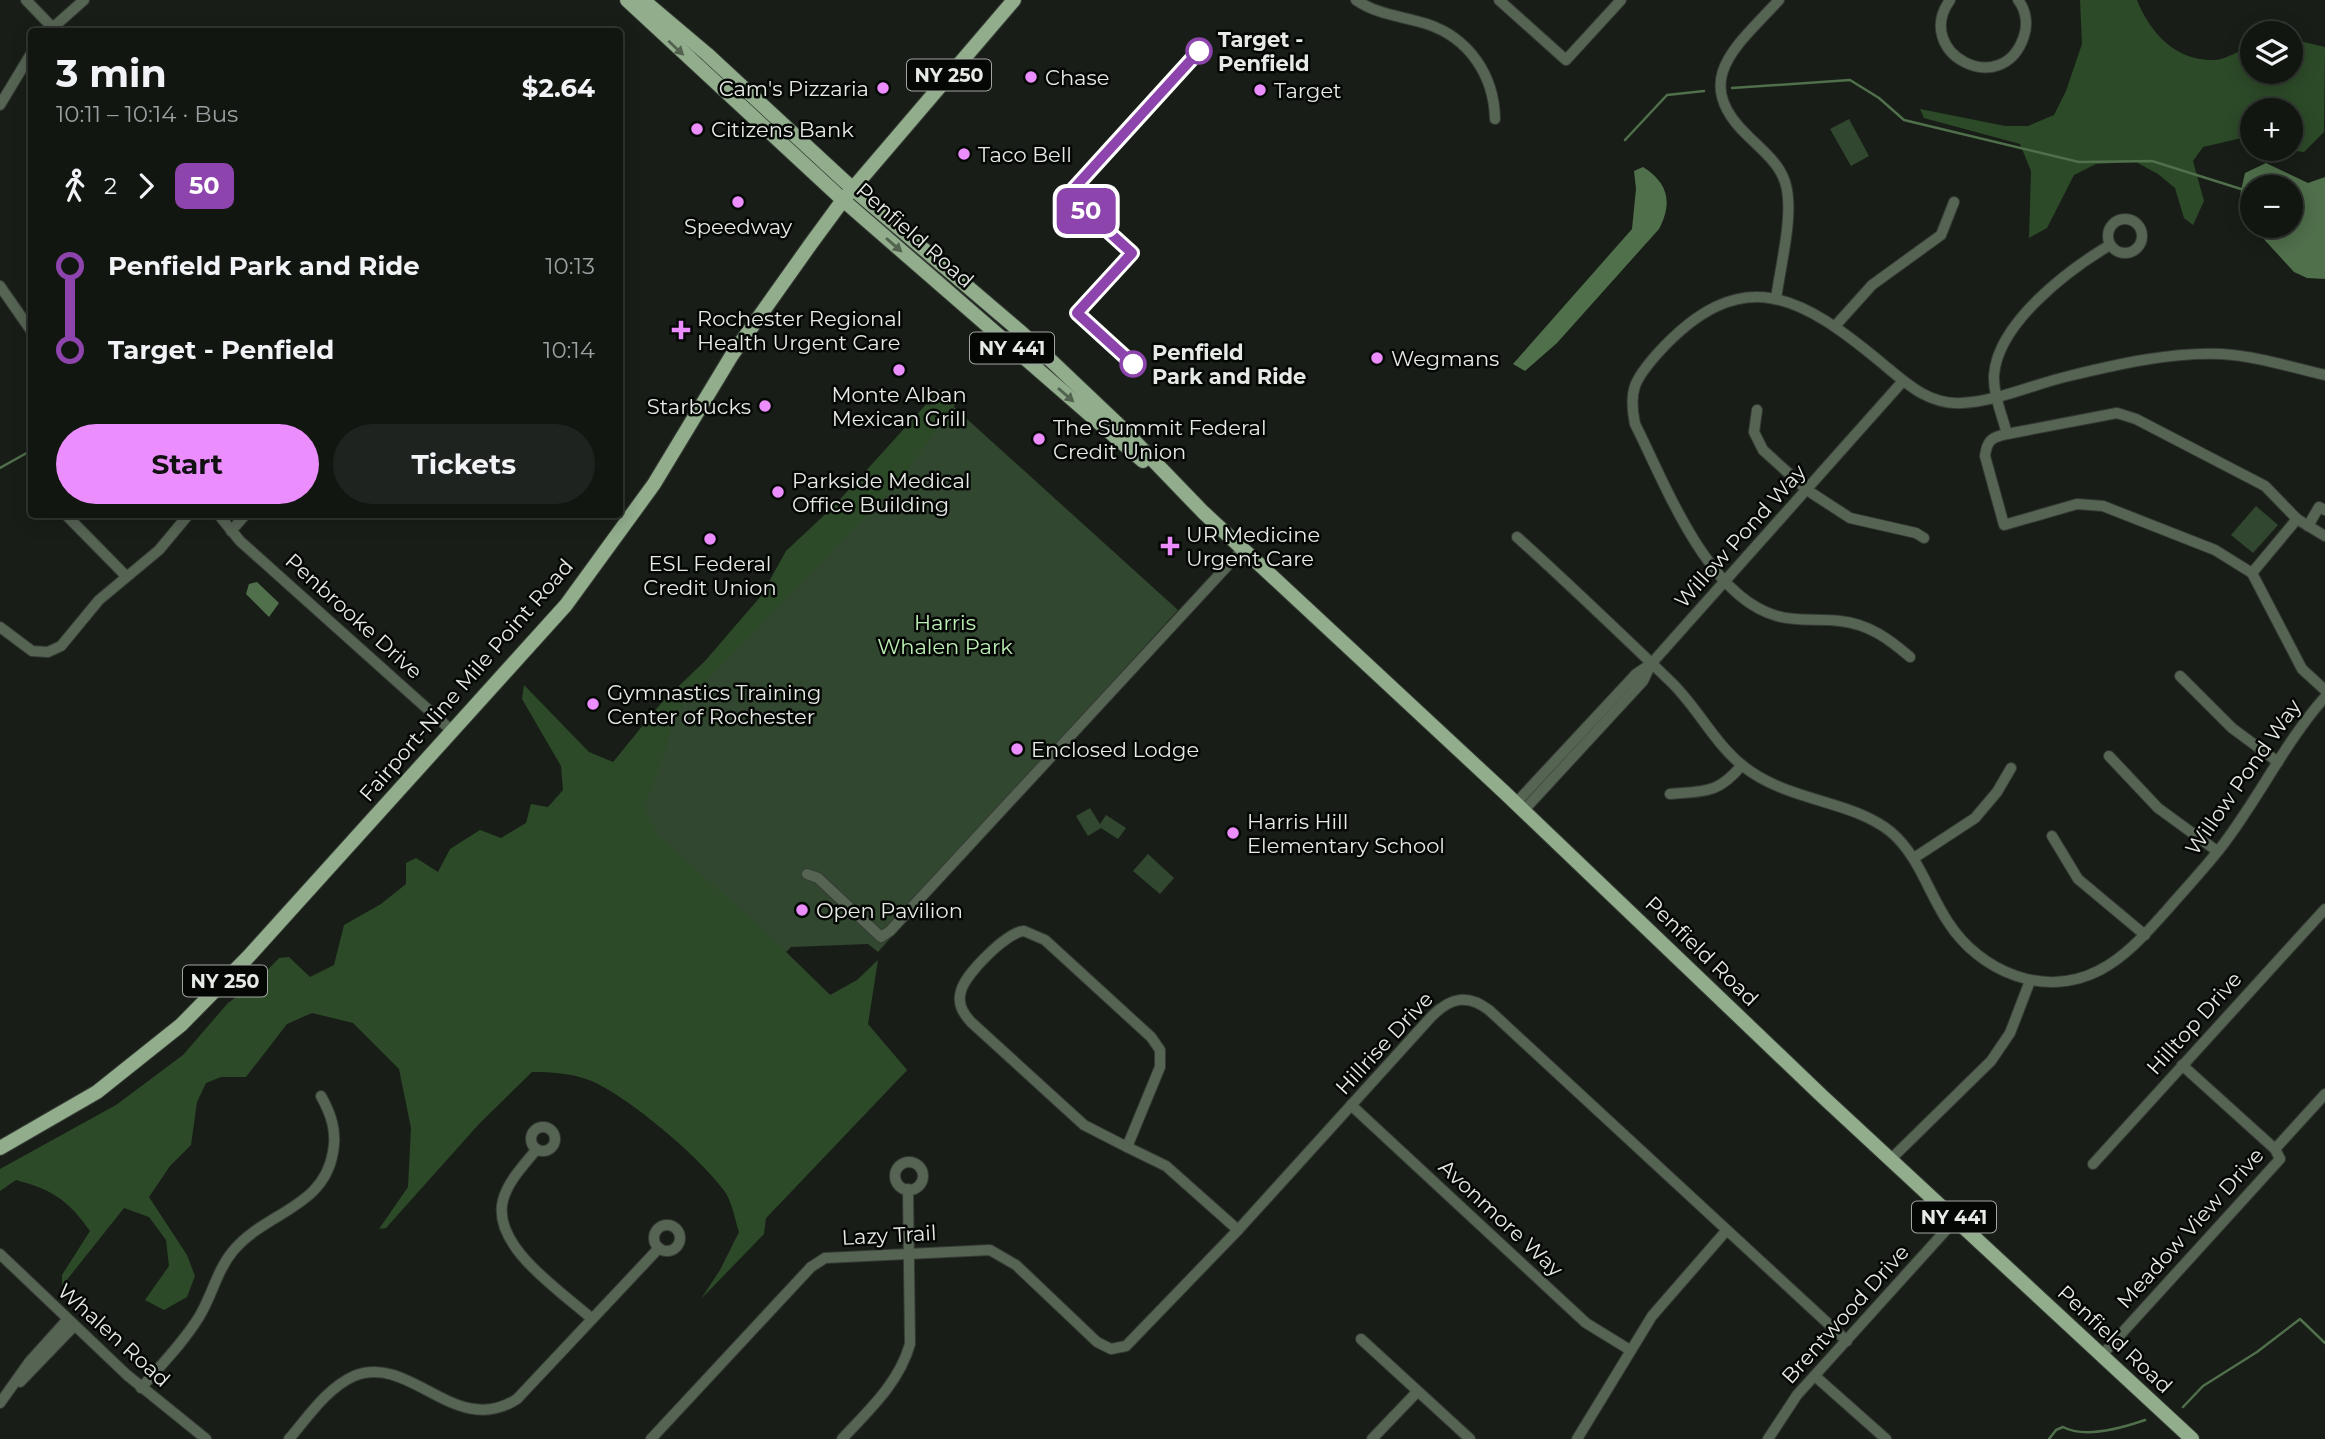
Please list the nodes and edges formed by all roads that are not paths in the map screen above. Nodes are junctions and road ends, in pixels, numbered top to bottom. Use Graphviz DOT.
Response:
graph roads {
  1 [pos="26,0"];
  2 [pos="84,0"];
  3 [pos="627,0"];
  4 [pos="643,0"];
  5 [pos="1014,0"];
  6 [pos="1356,0"];
  7 [pos="1499,0"];
  8 [pos="1621,0"];
  9 [pos="1779,0"];
  10 [pos="1950,0"];
  11 [pos="2018,0"];
  12 [pos="49,28"];
  13 [pos="51,28"];
  14 [pos="28,58"];
  15 [pos="0,105"];
  16 [pos="1495,119"];
  17 [pos="853,189"];
  18 [pos="843,200"];
  19 [pos="1954,202"];
  20 [pos="2110,245"];
  21 [pos="0,286"];
  22 [pos="1776,299"];
  23 [pos="1836,325"];
  24 [pos="28,326"];
  25 [pos="2325,375"];
  26 [pos="1903,381"];
  27 [pos="1996,396"];
  28 [pos="1757,410"];
  29 [pos="2007,434"];
  30 [pos="1807,490"];
  31 [pos="1183,493"];
  32 [pos="2325,510"];
  33 [pos="69,518"];
  34 [pos="186,518"];
  35 [pos="221,518"];
  36 [pos="242,518"];
  37 [pos="2297,519"];
  38 [pos="2308,526"];
  39 [pos="230,531"];
  40 [pos="2325,536"];
  41 [pos="1517,537"];
  42 [pos="1924,538"];
  43 [pos="1243,549"];
  44 [pos="2252,573"];
  45 [pos="126,576"];
  46 [pos="1724,580"];
  47 [pos="0,626"];
  48 [pos="1910,657"];
  49 [pos="1651,664"];
  50 [pos="2180,677"];
  51 [pos="2325,690"];
  52 [pos="2325,697"];
  53 [pos="451,730"];
  54 [pos="2109,756"];
  55 [pos="2278,762"];
  56 [pos="1742,765"];
  57 [pos="2011,768"];
  58 [pos="1670,794"];
  59 [pos="1520,807"];
  60 [pos="2052,836"];
  61 [pos="2217,852"];
  62 [pos="1914,858"];
  63 [pos="807,874"];
  64 [pos="2325,909"];
  65 [pos="2145,935"];
  66 [pos="2030,981"];
  67 [pos="2182,1065"];
  68 [pos="2325,1094"];
  69 [pos="321,1096"];
  70 [pos="1351,1105"];
  71 [pos="1127,1147"];
  72 [pos="0,1148"];
  73 [pos="2275,1149"];
  74 [pos="536,1150"];
  75 [pos="1891,1159"];
  76 [pos="2093,1164"];
  77 [pos="908,1189"];
  78 [pos="1956,1219"];
  79 [pos="1238,1230"];
  80 [pos="1726,1231"];
  81 [pos="659,1248"];
  82 [pos="909,1252"];
  83 [pos="0,1254"];
  84 [pos="1059,1308"];
  85 [pos="591,1318"];
  86 [pos="70,1323"];
  87 [pos="1361,1339"];
  88 [pos="1847,1341"];
  89 [pos="1630,1350"];
  90 [pos="2101,1356"];
  91 [pos="1815,1376"];
  92 [pos="141,1388"];
  93 [pos="1416,1392"];
  94 [pos="1,1401"];
  95 [pos="206,1439"];
  96 [pos="289,1439"];
  97 [pos="651,1439"];
  98 [pos="842,1439"];
  99 [pos="1372,1439"];
  100 [pos="1469,1439"];
  101 [pos="1577,1439"];
  102 [pos="1768,1439"];
  103 [pos="1886,1439"];
  104 [pos="2192,1439"];
  1 -- 12 [label="street"];
  2 -- 13 [label="street"];
  3 -- 18 [label="main road, Penfield Road / NY 441, one-way"];
  4 -- 17 [label="main road, Penfield Road / NY 441"];
  5 -- 17 [label="main road, Fairport-Nine Mile Point Road / NY 250"];
  6 -- 16 [label="street"];
  7 -- 8 [label="street"];
  9 -- 22 [label="street"];
  10 -- 11 [label="street"];
  14 -- 15 [label="street"];
  17 -- 18 [label="main road, Fairport-Nine Mile Point Road / NY 250"];
  17 -- 31 [label="main road, Penfield Road / NY 441"];
  18 -- 31 [label="main road, Penfield Road / NY 441, one-way"];
  18 -- 53 [label="main road, Fairport-Nine Mile Point Road / NY 250"];
  19 -- 23 [label="street"];
  20 -- 27 [label="street"];
  21 -- 24 [label="street"];
  22 -- 23 [label="street"];
  22 -- 46 [label="street"];
  23 -- 26 [label="street"];
  25 -- 27 [label="street"];
  26 -- 27 [label="street"];
  26 -- 30 [label="street, Willow Pond Way"];
  27 -- 29 [label="street"];
  28 -- 30 [label="street"];
  29 -- 37 [label="street"];
  29 -- 44 [label="street"];
  30 -- 42 [label="street"];
  30 -- 46 [label="street, Willow Pond Way"];
  31 -- 43 [label="main road, Penfield Road / NY 441"];
  32 -- 38 [label="street"];
  33 -- 45 [label="street"];
  34 -- 45 [label="street"];
  35 -- 39 [label="street, Penbrooke Drive"];
  36 -- 39 [label="street"];
  37 -- 38 [label="street"];
  37 -- 44 [label="street"];
  38 -- 40 [label="street"];
  39 -- 53 [label="street, Penbrooke Drive"];
  41 -- 49 [label="street"];
  43 -- 59 [label="main road, Penfield Road / NY 441"];
  43 -- 63 [label="street"];
  44 -- 51 [label="street"];
  45 -- 47 [label="street"];
  46 -- 48 [label="street"];
  46 -- 49 [label="street, Willow Pond Way"];
  49 -- 56 [label="street, Willow Pond Way"];
  49 -- 59 [label="street, Willow Pond Way"];
  50 -- 55 [label="street"];
  52 -- 55 [label="street, Willow Pond Way"];
  53 -- 72 [label="main road, Fairport-Nine Mile Point Road / NY 250"];
  54 -- 61 [label="street"];
  55 -- 61 [label="street, Willow Pond Way"];
  56 -- 58 [label="street"];
  56 -- 62 [label="street, Willow Pond Way"];
  57 -- 62 [label="street"];
  59 -- 75 [label="main road, Penfield Road / NY 441"];
  60 -- 65 [label="street"];
  61 -- 65 [label="street, Willow Pond Way"];
  62 -- 66 [label="street, Willow Pond Way"];
  64 -- 67 [label="street, Hilltop Drive"];
  65 -- 66 [label="street, Willow Pond Way"];
  66 -- 75 [label="street"];
  67 -- 73 [label="street"];
  67 -- 76 [label="street, Hilltop Drive"];
  68 -- 73 [label="street, Meadow View Drive"];
  69 -- 92 [label="street"];
  70 -- 79 [label="street, Hillrise Drive"];
  70 -- 80 [label="street, Hillrise Drive"];
  70 -- 89 [label="street, Avonmore Way"];
  71 -- 71 [label="street"];
  71 -- 79 [label="street"];
  73 -- 90 [label="street, Meadow View Drive"];
  74 -- 85 [label="street"];
  75 -- 78 [label="main road, Penfield Road / NY 441"];
  77 -- 82 [label="street"];
  78 -- 88 [label="street, Brentwood Drive"];
  78 -- 90 [label="main road, Penfield Road / NY 441"];
  79 -- 84 [label="street, Hillrise Drive"];
  80 -- 88 [label="street, Hillrise Drive"];
  80 -- 89 [label="street"];
  81 -- 85 [label="street"];
  82 -- 84 [label="street, Lazy Trail"];
  82 -- 97 [label="street, Lazy Trail"];
  82 -- 98 [label="street"];
  83 -- 86 [label="street, Whalen Road"];
  85 -- 96 [label="street"];
  86 -- 92 [label="street, Whalen Road"];
  86 -- 94 [label="street"];
  87 -- 93 [label="street"];
  88 -- 91 [label="street, Brentwood Drive"];
  89 -- 101 [label="street"];
  90 -- 104 [label="main road, Penfield Road / NY 441"];
  91 -- 102 [label="street, Brentwood Drive"];
  91 -- 103 [label="street"];
  92 -- 95 [label="street, Whalen Road"];
  93 -- 99 [label="street"];
  93 -- 100 [label="street"];
}
